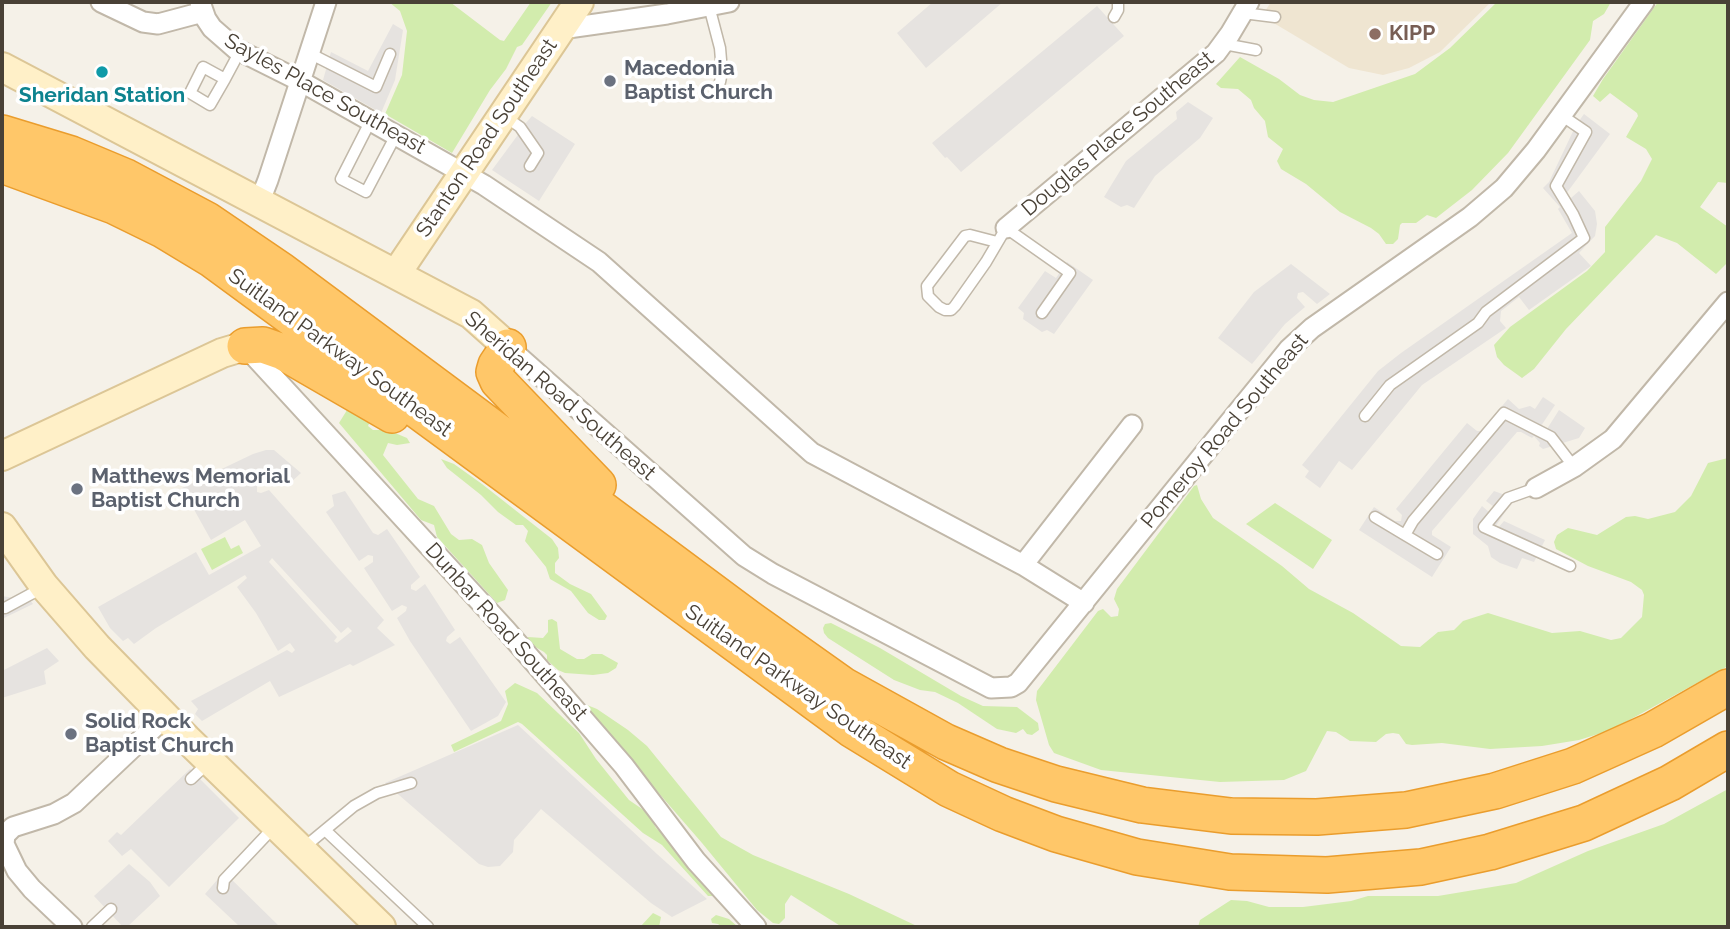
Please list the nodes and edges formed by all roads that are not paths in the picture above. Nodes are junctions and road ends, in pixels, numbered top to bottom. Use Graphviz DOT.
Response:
graph roads {
  1 [pos="101,2"];
  2 [pos="326,2"];
  3 [pos="579,2"];
  4 [pos="1118,2"];
  5 [pos="1644,2"];
  6 [pos="719,4"];
  7 [pos="202,7"];
  8 [pos="1246,7"];
  9 [pos="1114,17"];
  10 [pos="1275,17"];
  11 [pos="561,29"];
  12 [pos="1224,44"];
  13 [pos="1256,50"];
  14 [pos="240,51"];
  15 [pos="309,53"];
  16 [pos="390,54"];
  17 [pos="2,67"];
  18 [pos="225,79"];
  19 [pos="300,81"];
  20 [pos="720,82"];
  21 [pos="503,115"];
  22 [pos="1562,115"];
  23 [pos="371,120"];
  24 [pos="2,133"];
  25 [pos="396,135"];
  26 [pos="2,165"];
  27 [pos="530,166"];
  28 [pos="464,173"];
  29 [pos="259,203"];
  30 [pos="1002,235"];
  31 [pos="396,274"];
  32 [pos="1728,302"];
  33 [pos="1042,313"];
  34 [pos="245,346"];
  35 [pos="508,347"];
  36 [pos="1365,416"];
  37 [pos="1132,425"];
  38 [pos="2,456"];
  39 [pos="1574,467"];
  40 [pos="1536,488"];
  41 [pos="538,500"];
  42 [pos="1375,517"];
  43 [pos="2,527"];
  44 [pos="1405,535"];
  45 [pos="1437,554"];
  46 [pos="1023,565"];
  47 [pos="1570,566"];
  48 [pos="694,578"];
  49 [pos="44,586"];
  50 [pos="1084,603"];
  51 [pos="5,608"];
  52 [pos="1728,687"];
  53 [pos="991,688"];
  54 [pos="165,717"];
  55 [pos="1728,749"];
  56 [pos="411,783"];
  57 [pos="277,824"];
  58 [pos="325,830"];
  59 [pos="301,849"];
  60 [pos="5,852"];
  61 [pos="223,888"];
  62 [pos="111,909"];
  63 [pos="72,927"];
  64 [pos="92,927"];
  65 [pos="381,927"];
  66 [pos="428,927"];
  67 [pos="756,927"];
  1 -- 7 [label="street"];
  2 -- 15 [label="street"];
  3 -- 11 [label="main road, Stanton Road Southeast"];
  4 -- 9 [label="lane"];
  5 -- 22 [label="street, Pomeroy Road Southeast"];
  6 -- 11 [label="street"];
  6 -- 20 [label="lane"];
  7 -- 14 [label="street, Sayles Place Southeast"];
  8 -- 10 [label="lane"];
  8 -- 12 [label="street, Douglas Place Southeast"];
  11 -- 21 [label="main road, Stanton Road Southeast"];
  12 -- 13 [label="lane"];
  12 -- 30 [label="street, Douglas Place Southeast"];
  14 -- 18 [label="lane"];
  14 -- 19 [label="street, Sayles Place Southeast"];
  15 -- 16 [label="lane"];
  15 -- 19 [label="street"];
  17 -- 29 [label="main road, Sheridan Road Southeast"];
  19 -- 23 [label="street, Sayles Place Southeast"];
  19 -- 29 [label="street"];
  21 -- 27 [label="lane"];
  21 -- 28 [label="main road, Stanton Road Southeast"];
  22 -- 36 [label="lane"];
  22 -- 50 [label="street, Pomeroy Road Southeast"];
  23 -- 25 [label="street, Sayles Place Southeast"];
  23 -- 25 [label="lane"];
  24 -- 48 [label="highway, Suitland Parkway Southeast"];
  25 -- 28 [label="street, Sayles Place Southeast"];
  26 -- 41 [label="highway, Suitland Parkway Southeast"];
  28 -- 31 [label="main road, Stanton Road Southeast"];
  28 -- 46 [label="street, Sayles Place Southeast"];
  29 -- 31 [label="main road, Sheridan Road Southeast"];
  30 -- 30 [label="lane"];
  30 -- 33 [label="lane"];
  31 -- 35 [label="main road, Sheridan Road Southeast"];
  32 -- 39 [label="street"];
  34 -- 38 [label="main road"];
  34 -- 41 [label="highway"];
  34 -- 67 [label="street, Dunbar Road Southeast"];
  35 -- 48 [label="highway"];
  35 -- 53 [label="street, Sheridan Road Southeast"];
  37 -- 46 [label="street"];
  39 -- 40 [label="street"];
  39 -- 44 [label="lane"];
  40 -- 47 [label="lane"];
  41 -- 55 [label="highway, Suitland Parkway Southeast"];
  42 -- 44 [label="lane"];
  43 -- 49 [label="main road"];
  44 -- 45 [label="lane"];
  46 -- 50 [label="street, Sayles Place Southeast"];
  48 -- 52 [label="highway, Suitland Parkway Southeast"];
  49 -- 51 [label="lane"];
  49 -- 54 [label="main road"];
  50 -- 53 [label="street, Pomeroy Road Southeast"];
  54 -- 57 [label="main road"];
  54 -- 60 [label="street"];
  56 -- 58 [label="lane"];
  57 -- 59 [label="main road"];
  57 -- 61 [label="lane"];
  58 -- 59 [label="lane"];
  58 -- 66 [label="lane"];
  59 -- 65 [label="main road"];
  60 -- 63 [label="street"];
  62 -- 64 [label="lane"];
}
